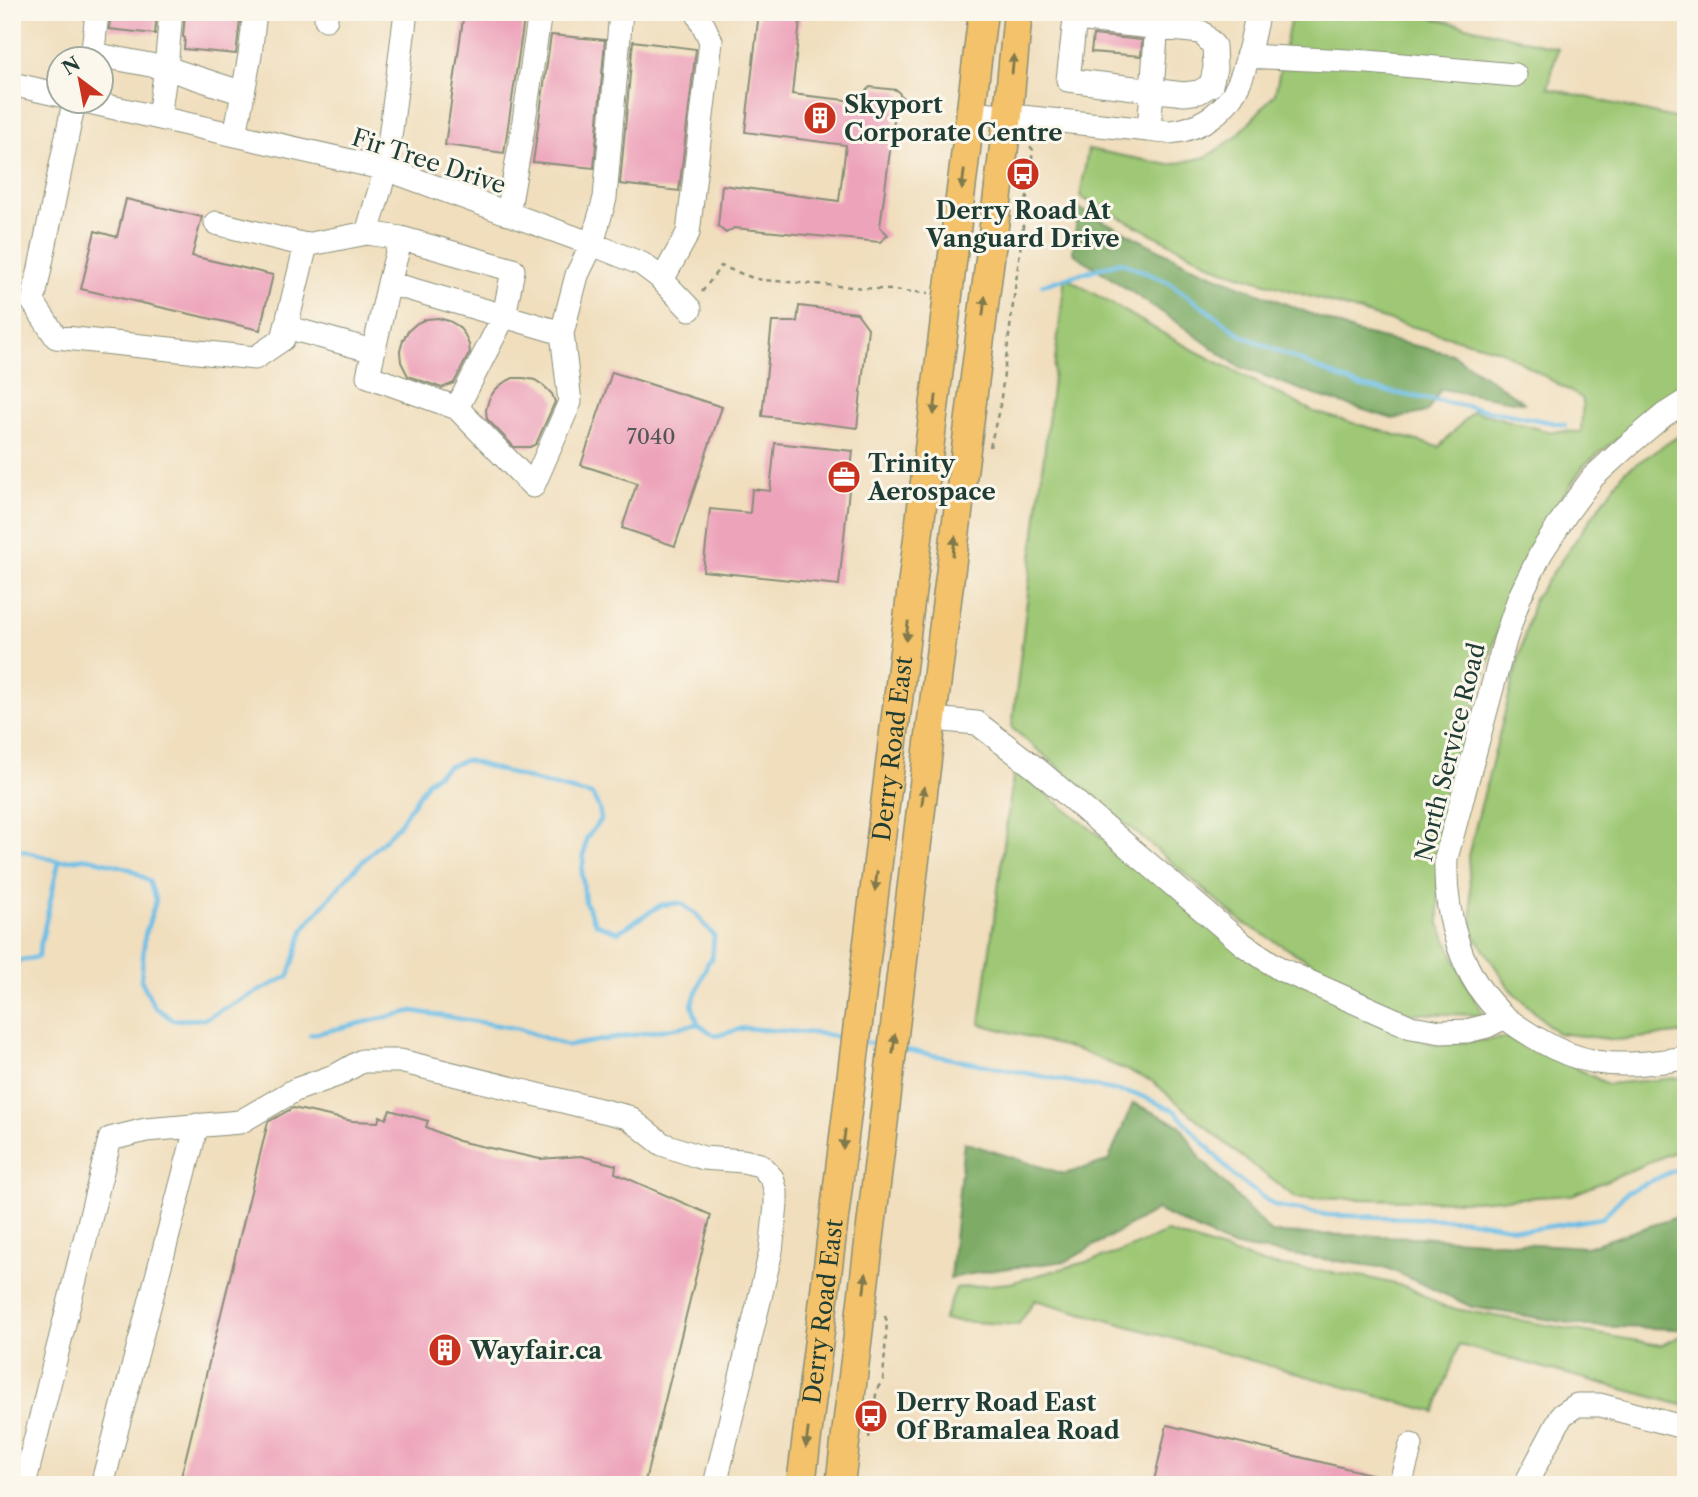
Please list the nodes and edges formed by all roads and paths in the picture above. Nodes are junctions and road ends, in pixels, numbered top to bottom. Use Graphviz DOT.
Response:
graph roads {
  1 [pos="97,12"];
  2 [pos="171,12"];
  3 [pos="182,12"];
  4 [pos="255,12"];
  5 [pos="406,12"];
  6 [pos="540,12"];
  7 [pos="621,12"];
  8 [pos="697,12"];
  9 [pos="983,12"];
  10 [pos="1018,12"];
  11 [pos="1258,12"];
  12 [pos="1076,15"];
  13 [pos="1163,33"];
  14 [pos="93,46"];
  15 [pos="1247,56"];
  16 [pos="116,61"];
  17 [pos="171,70"];
  18 [pos="1515,75"];
  19 [pos="12,84"];
  20 [pos="1151,90"];
  21 [pos="46,92"];
  22 [pos="243,93"];
  23 [pos="116,108"];
  24 [pos="972,112"];
  25 [pos="1008,115"];
  26 [pos="71,116"];
  27 [pos="159,117"];
  28 [pos="1149,130"];
  29 [pos="235,135"];
  30 [pos="386,169"];
  31 [pos="508,215"];
  32 [pos="216,223"];
  33 [pos="367,233"];
  34 [pos="401,238"];
  35 [pos="592,244"];
  36 [pos="306,245"];
  37 [pos="662,281"];
  38 [pos="388,283"];
  39 [pos="928,293"];
  40 [pos="690,309"];
  41 [pos="504,316"];
  42 [pos="286,327"];
  43 [pos="562,333"];
  44 [pos="373,351"];
  45 [pos="1686,401"];
  46 [pos="457,408"];
  47 [pos="932,719"];
  48 [pos="1505,1017"];
  49 [pos="1686,1058"];
  50 [pos="197,1125"];
  51 [pos="1686,1428"];
  52 [pos="1411,1444"];
  53 [pos="24,1485"];
  54 [pos="102,1485"];
  55 [pos="715,1485"];
  56 [pos="801,1485"];
  57 [pos="840,1485"];
  58 [pos="1400,1485"];
  59 [pos="1525,1485"];
  1 -- 14 [label="street"];
  2 -- 17 [label="street"];
  3 -- 17 [label="street"];
  4 -- 22 [label="street"];
  5 -- 30 [label="street"];
  6 -- 31 [label="street"];
  7 -- 35 [label="street"];
  8 -- 37 [label="street"];
  9 -- 24 [label="main road, Derry Road East"];
  25 -- 10 [label="main road, Derry Road East, one-way"];
  11 -- 15 [label="street"];
  12 -- 13 [label="street"];
  12 -- 20 [label="street"];
  13 -- 20 [label="street"];
  13 -- 20 [label="street"];
  15 -- 18 [label="street"];
  15 -- 28 [label="street"];
  16 -- 17 [label="street"];
  17 -- 22 [label="street"];
  17 -- 27 [label="street"];
  19 -- 21 [label="street"];
  20 -- 28 [label="street"];
  22 -- 29 [label="street"];
  23 -- 27 [label="street, Fir Tree Drive"];
  24 -- 25 [label="street"];
  24 -- 56 [label="main road, Derry Road East, one-way"];
  25 -- 28 [label="street"];
  47 -- 25 [label="main road, Derry Road East, one-way"];
  26 -- 42 [label="street"];
  27 -- 29 [label="street, Fir Tree Drive"];
  29 -- 30 [label="street, Fir Tree Drive"];
  30 -- 31 [label="street, Fir Tree Drive"];
  30 -- 33 [label="street"];
  31 -- 35 [label="street, Fir Tree Drive"];
  32 -- 36 [label="street"];
  33 -- 34 [label="street"];
  33 -- 36 [label="street"];
  34 -- 38 [label="street"];
  34 -- 41 [label="street"];
  35 -- 37 [label="street, Fir Tree Drive"];
  35 -- 43 [label="street"];
  36 -- 42 [label="street"];
  37 -- 40 [label="street, Fir Tree Drive"];
  38 -- 41 [label="street"];
  38 -- 44 [label="street"];
  39 -- 40 [label="path"];
  41 -- 43 [label="street"];
  41 -- 46 [label="street"];
  42 -- 44 [label="street"];
  43 -- 46 [label="street"];
  44 -- 46 [label="street"];
  45 -- 48 [label="street, North Service Road"];
  47 -- 48 [label="street"];
  57 -- 47 [label="main road, Derry Road East, one-way"];
  48 -- 49 [label="street, North Service Road"];
  50 -- 53 [label="street"];
  50 -- 54 [label="street"];
  50 -- 55 [label="street"];
  51 -- 59 [label="street"];
  52 -- 58 [label="street"];
}
